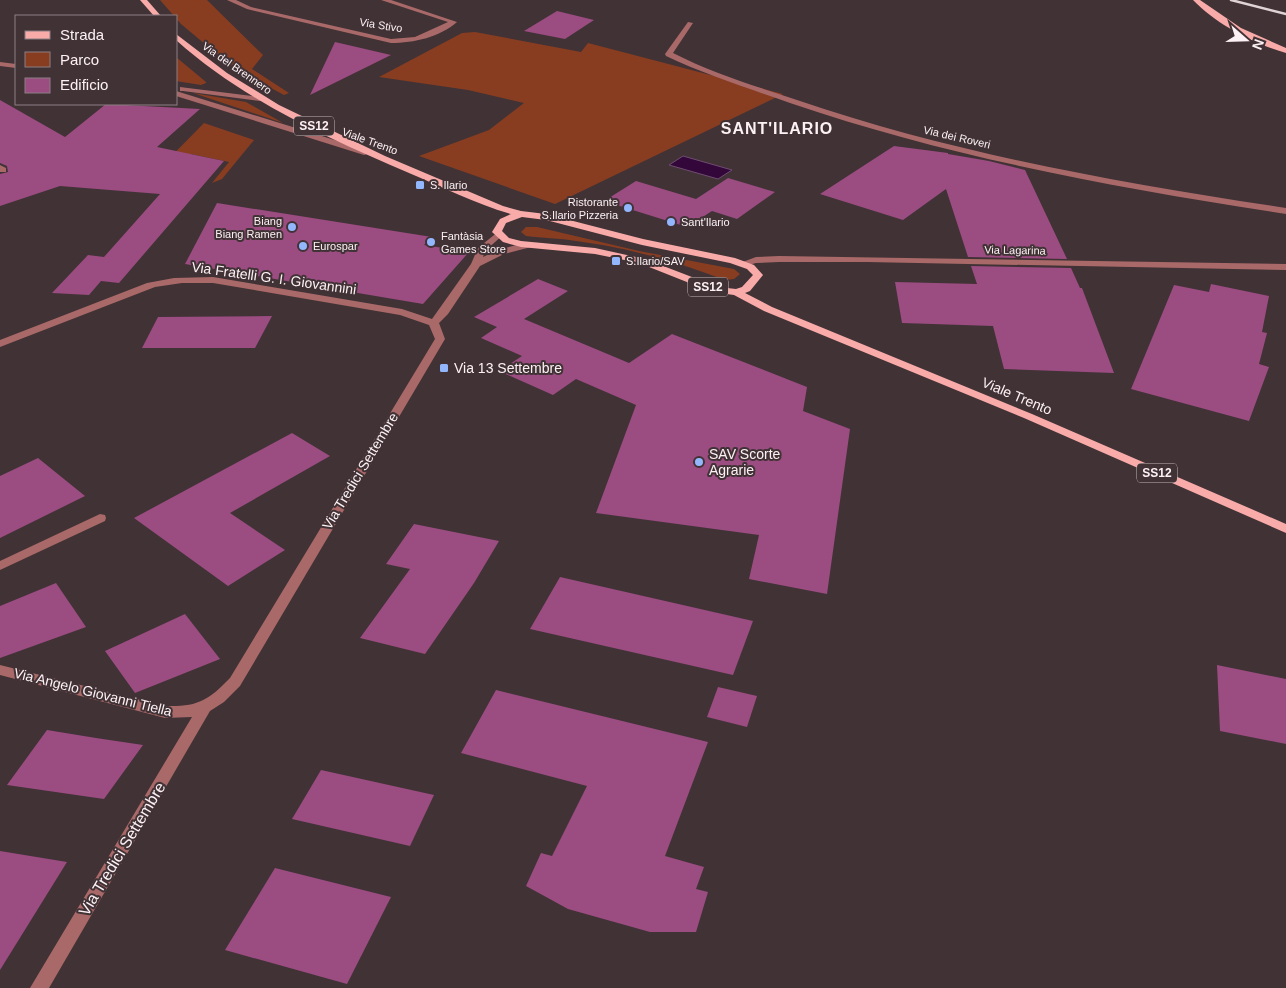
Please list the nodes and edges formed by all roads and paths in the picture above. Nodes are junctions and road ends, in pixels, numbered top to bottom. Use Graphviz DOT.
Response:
graph roads {
  1 [pos="143,0"];
  2 [pos="230,0"];
  3 [pos="384,0"];
  4 [pos="1196,0"];
  5 [pos="157,15"];
  6 [pos="690,23"];
  7 [pos="178,38"];
  8 [pos="1286,51"];
  9 [pos="0,64"];
  10 [pos="15,66"];
  11 [pos="178,89"];
  12 [pos="178,94"];
  13 [pos="260,99"];
  14 [pos="369,153"];
  15 [pos="1286,211"];
  16 [pos="522,214"];
  17 [pos="499,234"];
  18 [pos="528,245"];
  19 [pos="476,264"];
  20 [pos="745,264"];
  21 [pos="1286,267"];
  22 [pos="736,292"];
  23 [pos="434,323"];
  24 [pos="0,344"];
  25 [pos="100,518"];
  26 [pos="1286,528"];
  27 [pos="0,566"];
  28 [pos="0,670"];
  29 [pos="234,682"];
  30 [pos="204,709"];
  31 [pos="39,988"];
  1 -- 5 [label="main road"];
  2 -- 3 [label="street, Via Stivo"];
  4 -- 8 [label="main road"];
  6 -- 15 [label="street, Via dei Roveri"];
  7 -- 13 [label="main road, Via del Brennero / SS12"];
  9 -- 10 [label="street"];
  11 -- 13 [label="street"];
  12 -- 14 [label="street, Viale Trento"];
  13 -- 14 [label="main road, Via del Brennero / SS12"];
  14 -- 16 [label="main road, Viale Trento / SS12"];
  16 -- 17 [label="main road, Viale Trento / SS12"];
  16 -- 20 [label="main road, Viale Trento / SS12"];
  17 -- 18 [label="main road, Viale Trento / SS12"];
  17 -- 19 [label="street"];
  18 -- 19 [label="street"];
  18 -- 22 [label="main road, Viale Trento / SS12"];
  19 -- 23 [label="street"];
  20 -- 21 [label="street, Via Lagarina"];
  20 -- 22 [label="main road, SS12"];
  22 -- 26 [label="main road, Viale Trento / SS12"];
  23 -- 24 [label="street, Via Fratelli G. I. Giovannini"];
  23 -- 29 [label="street, Via Tredici Settembre"];
  25 -- 27 [label="street"];
  28 -- 30 [label="street, Via Angelo Giovanni Tiella"];
  29 -- 30 [label="street, Via Angelo Giovanni Tiella"];
  30 -- 31 [label="street, Via Tredici Settembre"];
}
